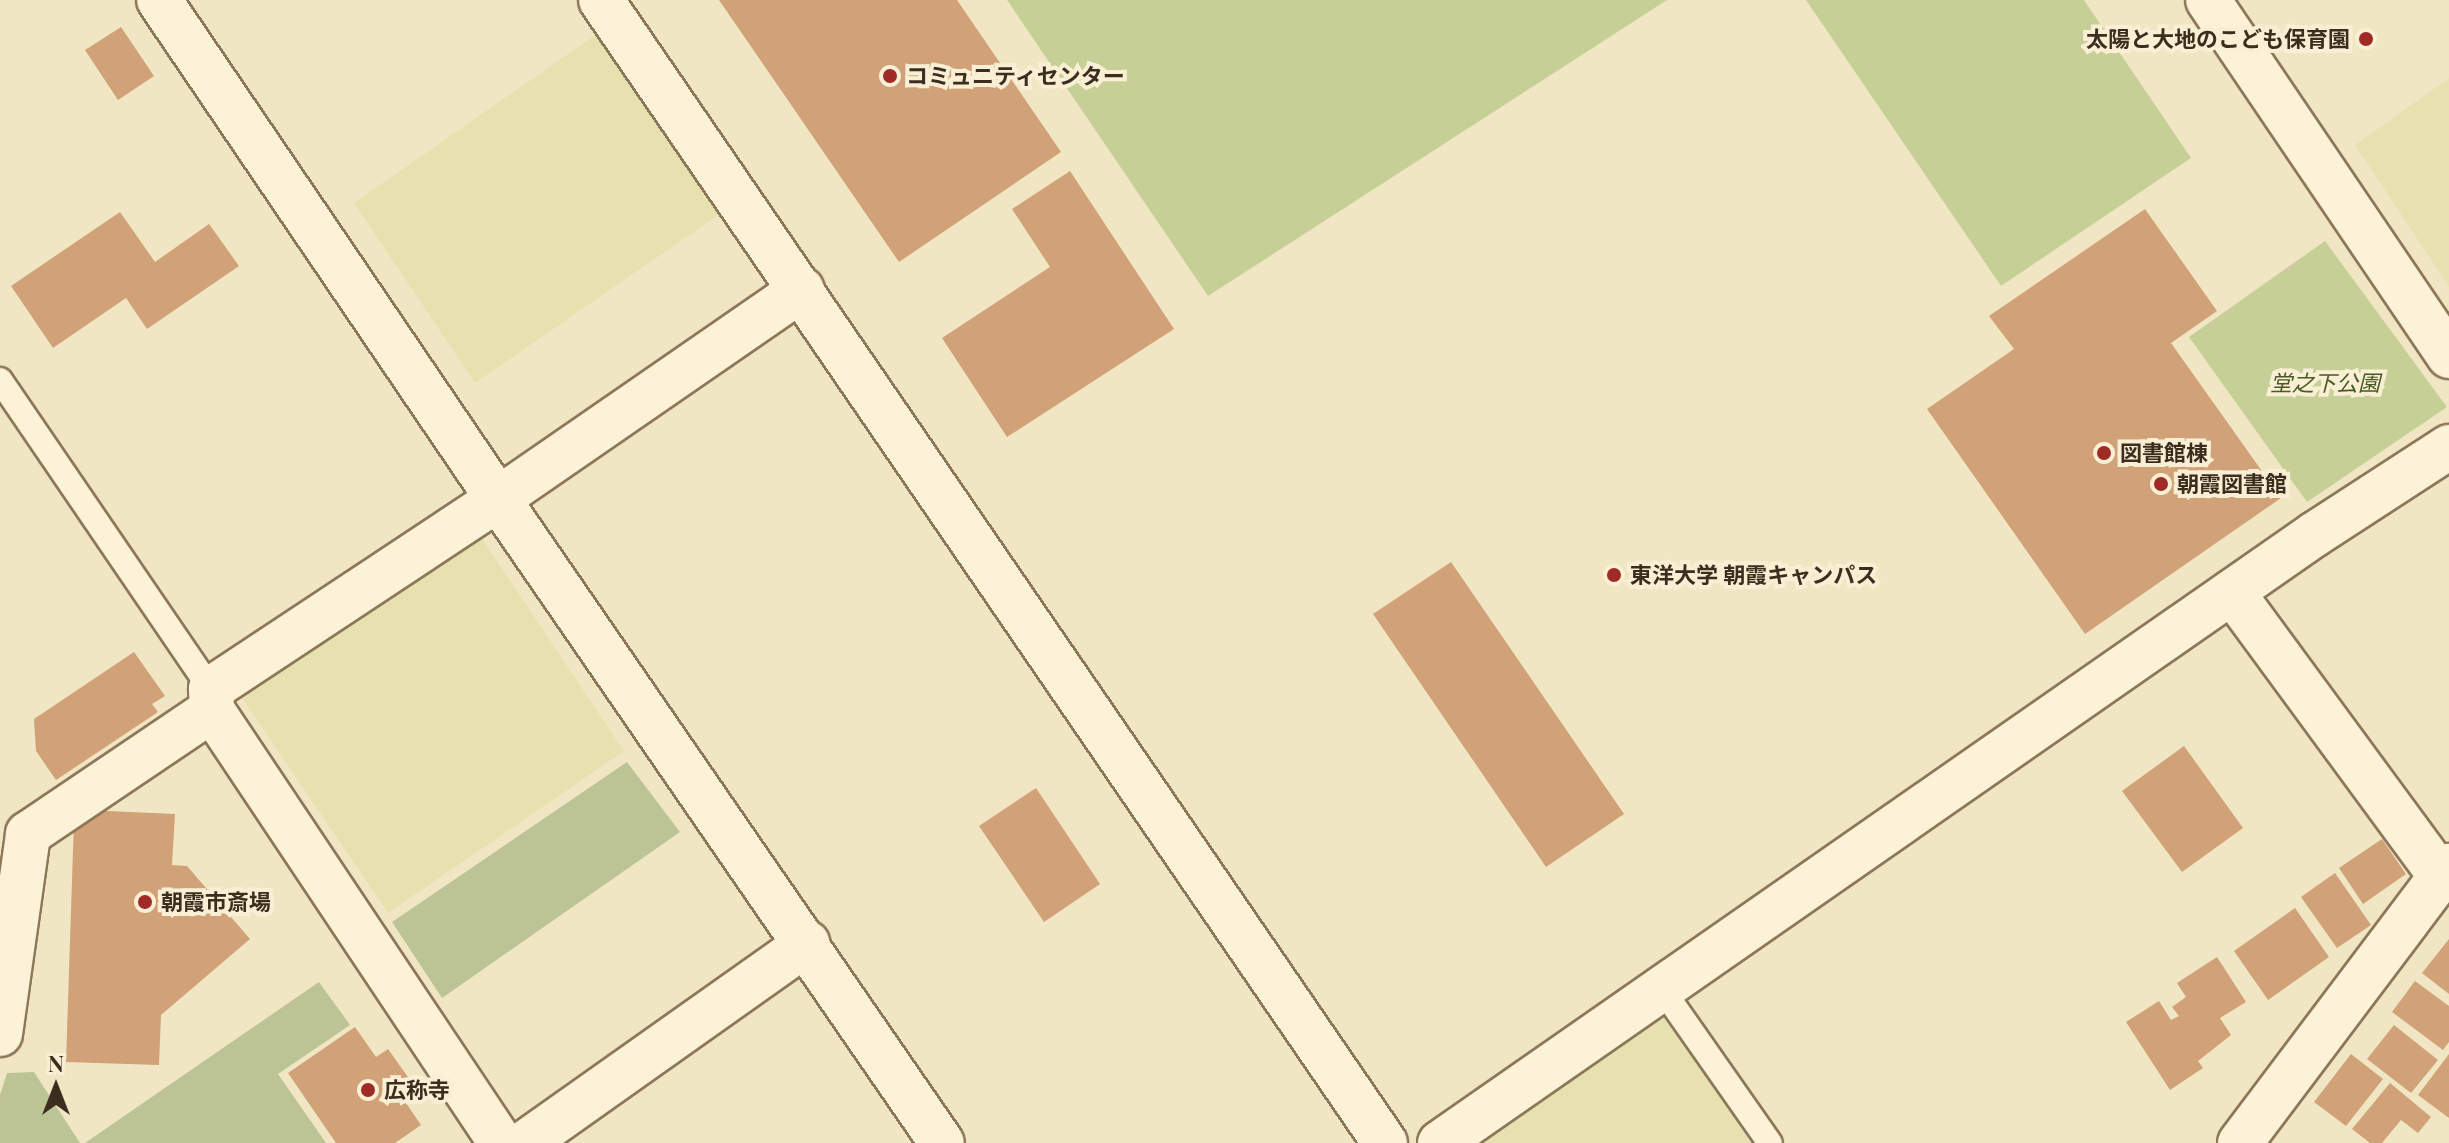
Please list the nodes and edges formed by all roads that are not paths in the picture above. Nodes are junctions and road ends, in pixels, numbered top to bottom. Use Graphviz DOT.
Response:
graph roads {
  1 [pos="159,0"];
  2 [pos="601,0"];
  3 [pos="2208,0"];
  4 [pos="802,289"];
  5 [pos="2449,356"];
  6 [pos="0,380"];
  7 [pos="2449,447"];
  8 [pos="498,499"];
  9 [pos="2232,592"];
  10 [pos="212,700"];
  11 [pos="2445,872"];
  12 [pos="807,943"];
  13 [pos="1662,989"];
  14 [pos="0,1034"];
  15 [pos="501,1143"];
  16 [pos="525,1143"];
  17 [pos="942,1143"];
  18 [pos="1385,1143"];
  19 [pos="1440,1143"];
  20 [pos="1770,1143"];
  21 [pos="2240,1143"];
  1 -- 8 [label="street"];
  2 -- 4 [label="street"];
  3 -- 5 [label="street"];
  4 -- 8 [label="street"];
  4 -- 18 [label="street"];
  6 -- 10 [label="lane"];
  7 -- 9 [label="street"];
  8 -- 10 [label="street"];
  8 -- 12 [label="street"];
  9 -- 11 [label="street"];
  9 -- 13 [label="street"];
  10 -- 14 [label="street"];
  10 -- 15 [label="street"];
  11 -- 21 [label="street"];
  12 -- 16 [label="street"];
  12 -- 17 [label="street"];
  13 -- 19 [label="street"];
  13 -- 20 [label="lane"];
}
